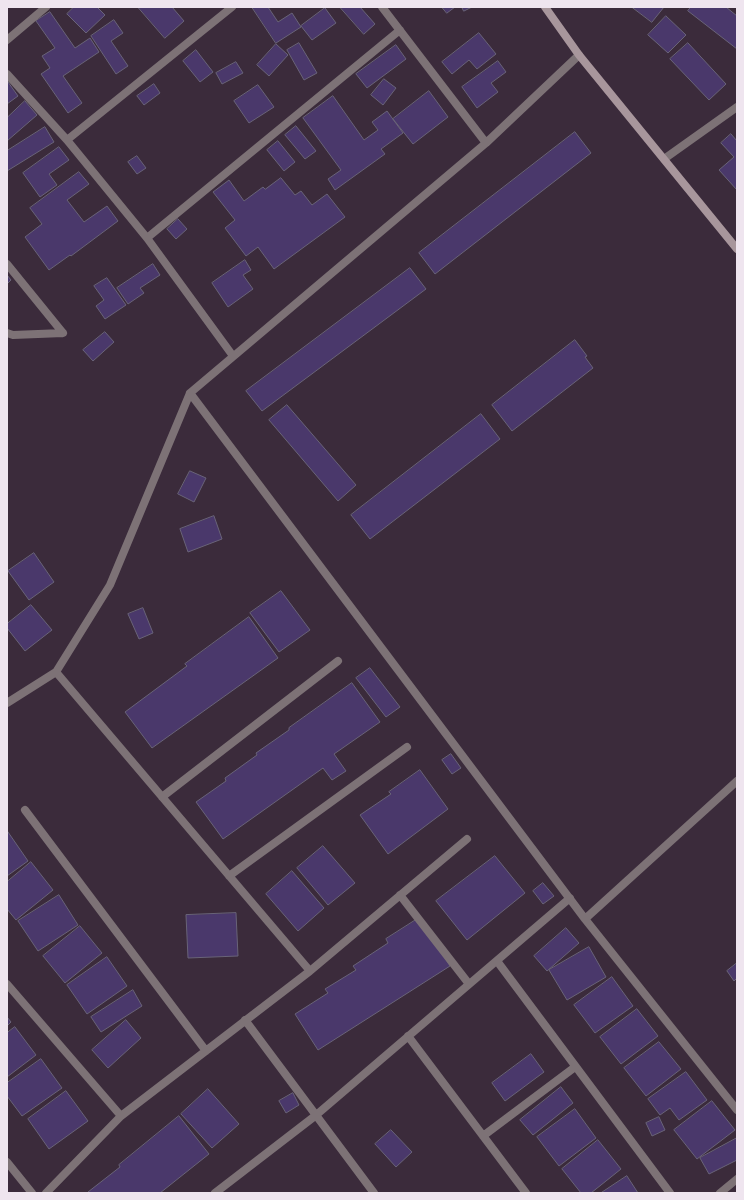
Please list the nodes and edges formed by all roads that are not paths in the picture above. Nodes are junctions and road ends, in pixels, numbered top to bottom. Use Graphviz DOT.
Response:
graph roads {
  1 [pos="46,7"];
  2 [pos="232,7"];
  3 [pos="382,7"];
  4 [pos="544,7"];
  5 [pos="400,30"];
  6 [pos="7,40"];
  7 [pos="579,55"];
  8 [pos="7,74"];
  9 [pos="737,107"];
  10 [pos="67,140"];
  11 [pos="486,143"];
  12 [pos="664,159"];
  13 [pos="146,238"];
  14 [pos="737,249"];
  15 [pos="7,264"];
  16 [pos="7,333"];
  17 [pos="233,356"];
  18 [pos="190,393"];
  19 [pos="338,661"];
  20 [pos="56,672"];
  21 [pos="7,703"];
  22 [pos="407,747"];
  23 [pos="737,781"];
  24 [pos="162,797"];
  25 [pos="25,810"];
  26 [pos="467,839"];
  27 [pos="229,876"];
  28 [pos="400,895"];
  29 [pos="570,898"];
  30 [pos="585,919"];
  31 [pos="497,961"];
  32 [pos="310,970"];
  33 [pos="7,984"];
  34 [pos="469,984"];
  35 [pos="245,1020"];
  36 [pos="408,1036"];
  37 [pos="206,1050"];
  38 [pos="576,1067"];
  39 [pos="737,1110"];
  40 [pos="121,1116"];
  41 [pos="315,1116"];
  42 [pos="483,1136"];
  43 [pos="7,1162"];
  44 [pos="737,1179"];
  45 [pos="32,1193"];
  46 [pos="46,1193"];
  47 [pos="215,1193"];
  48 [pos="374,1193"];
  49 [pos="526,1193"];
  50 [pos="670,1193"];
  51 [pos="720,1193"];
  1 -- 6 [label="street"];
  2 -- 10 [label="street"];
  3 -- 5 [label="street"];
  4 -- 7 [label="street"];
  5 -- 11 [label="street"];
  5 -- 13 [label="street"];
  7 -- 11 [label="street"];
  7 -- 12 [label="street"];
  8 -- 10 [label="street"];
  9 -- 12 [label="street"];
  10 -- 13 [label="street"];
  11 -- 17 [label="street"];
  12 -- 14 [label="street"];
  13 -- 17 [label="street"];
  15 -- 16 [label="street"];
  17 -- 18 [label="street"];
  18 -- 20 [label="street"];
  18 -- 29 [label="street"];
  19 -- 24 [label="street"];
  20 -- 21 [label="street"];
  20 -- 24 [label="street"];
  22 -- 27 [label="street"];
  23 -- 30 [label="street"];
  24 -- 27 [label="street"];
  25 -- 37 [label="street"];
  26 -- 28 [label="street"];
  27 -- 32 [label="street"];
  28 -- 32 [label="street"];
  28 -- 34 [label="street"];
  29 -- 30 [label="street"];
  29 -- 31 [label="street"];
  30 -- 39 [label="street"];
  31 -- 34 [label="street"];
  31 -- 38 [label="street"];
  32 -- 35 [label="street"];
  33 -- 40 [label="street"];
  34 -- 36 [label="street"];
  35 -- 37 [label="street"];
  35 -- 41 [label="street"];
  36 -- 41 [label="street"];
  36 -- 42 [label="street"];
  37 -- 40 [label="street"];
  38 -- 42 [label="street"];
  38 -- 50 [label="street"];
  40 -- 46 [label="street"];
  41 -- 47 [label="street"];
  41 -- 48 [label="street"];
  42 -- 49 [label="street"];
  43 -- 45 [label="street"];
  44 -- 51 [label="street"];
}
